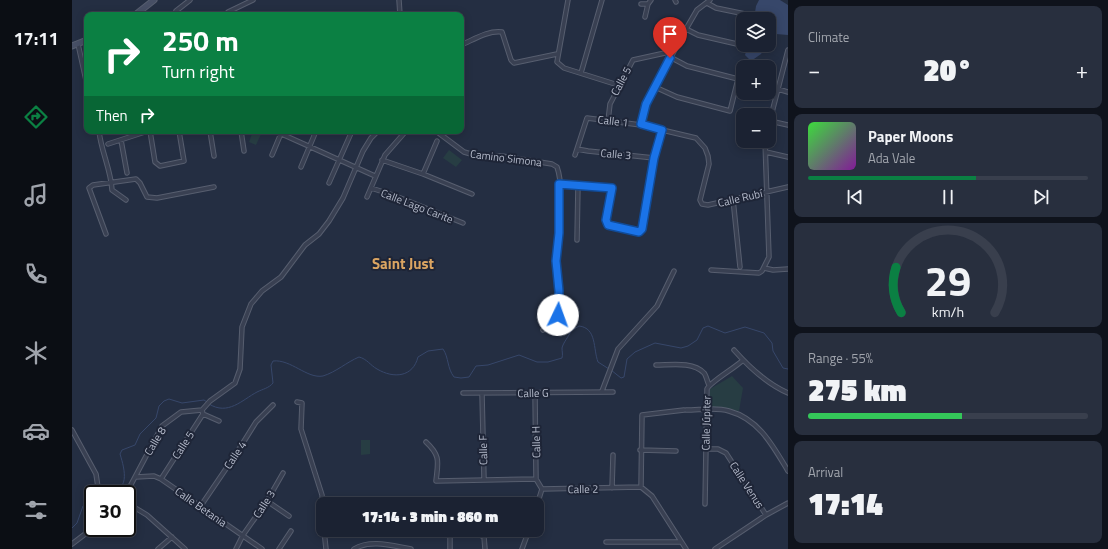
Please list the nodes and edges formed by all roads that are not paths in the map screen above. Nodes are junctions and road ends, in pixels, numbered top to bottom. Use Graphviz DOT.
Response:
graph roads {
  1 [pos="154,0"];
  2 [pos="190,0"];
  3 [pos="253,0"];
  4 [pos="399,0"];
  5 [pos="568,0"];
  6 [pos="602,0"];
  7 [pos="651,0"];
  8 [pos="709,1"];
  9 [pos="641,4"];
  10 [pos="648,4"];
  11 [pos="176,11"];
  12 [pos="142,12"];
  13 [pos="228,12"];
  14 [pos="400,12"];
  15 [pos="736,12"];
  16 [pos="644,17"];
  17 [pos="686,29"];
  18 [pos="84,41"];
  19 [pos="78,44"];
  20 [pos="464,44"];
  21 [pos="736,44"];
  22 [pos="72,46"];
  23 [pos="788,50"];
  24 [pos="674,51"];
  25 [pos="558,54"];
  26 [pos="670,58"];
  27 [pos="787,60"];
  28 [pos="82,64"];
  29 [pos="84,72"];
  30 [pos="581,73"];
  31 [pos="618,85"];
  32 [pos="655,87"];
  33 [pos="778,89"];
  34 [pos="788,92"];
  35 [pos="773,108"];
  36 [pos="608,121"];
  37 [pos="641,124"];
  38 [pos="776,124"];
  39 [pos="788,125"];
  40 [pos="662,130"];
  41 [pos="98,134"];
  42 [pos="140,134"];
  43 [pos="150,134"];
  44 [pos="180,134"];
  45 [pos="210,134"];
  46 [pos="241,134"];
  47 [pos="281,134"];
  48 [pos="286,134"];
  49 [pos="315,134"];
  50 [pos="351,134"];
  51 [pos="375,134"];
  52 [pos="403,134"];
  53 [pos="440,134"];
  54 [pos="121,140"];
  55 [pos="437,141"];
  56 [pos="108,144"];
  57 [pos="310,146"];
  58 [pos="766,148"];
  59 [pos="577,149"];
  60 [pos="244,151"];
  61 [pos="766,152"];
  62 [pos="272,155"];
  63 [pos="575,155"];
  64 [pos="214,156"];
  65 [pos="788,157"];
  66 [pos="339,158"];
  67 [pos="654,158"];
  68 [pos="382,160"];
  69 [pos="301,167"];
  70 [pos="358,167"];
  71 [pos="126,173"];
  72 [pos="423,174"];
  73 [pos="375,176"];
  74 [pos="112,183"];
  75 [pos="329,183"];
  76 [pos="559,184"];
  77 [pos="578,185"];
  78 [pos="788,186"];
  79 [pos="214,187"];
  80 [pos="371,188"];
  81 [pos="768,191"];
  82 [pos="472,194"];
  83 [pos="367,197"];
  84 [pos="126,200"];
  85 [pos="733,200"];
  86 [pos="463,223"];
  87 [pos="106,234"];
  88 [pos="577,240"];
  89 [pos="740,267"];
  90 [pos="764,268"];
  91 [pos="788,269"];
  92 [pos="711,270"];
  93 [pos="674,271"];
  94 [pos="543,330"];
  95 [pos="734,350"];
  96 [pos="743,360"];
  97 [pos="656,365"];
  98 [pos="709,385"];
  99 [pos="602,391"];
  100 [pos="613,392"];
  101 [pos="463,393"];
  102 [pos="535,393"];
  103 [pos="788,393"];
  104 [pos="482,394"];
  105 [pos="297,402"];
  106 [pos="273,405"];
  107 [pos="706,409"];
  108 [pos="203,412"];
  109 [pos="219,421"];
  110 [pos="72,430"];
  111 [pos="426,442"];
  112 [pos="706,449"];
  113 [pos="640,450"];
  114 [pos="676,451"];
  115 [pos="612,455"];
  116 [pos="788,471"];
  117 [pos="283,473"];
  118 [pos="136,477"];
  119 [pos="161,479"];
  120 [pos="484,479"];
  121 [pos="536,479"];
  122 [pos="98,485"];
  123 [pos="131,485"];
  124 [pos="641,487"];
  125 [pos="612,488"];
  126 [pos="542,489"];
  127 [pos="322,497"];
  128 [pos="540,497"];
  129 [pos="267,501"];
  130 [pos="788,503"];
  131 [pos="704,504"];
  132 [pos="200,507"];
  133 [pos="136,508"];
  134 [pos="766,515"];
  135 [pos="289,516"];
  136 [pos="291,531"];
  137 [pos="84,535"];
  138 [pos="243,535"];
  139 [pos="172,537"];
  140 [pos="325,537"];
  141 [pos="450,537"];
  142 [pos="484,537"];
  143 [pos="526,537"];
  144 [pos="606,542"];
  145 [pos="681,542"];
  146 [pos="72,544"];
  147 [pos="158,549"];
  148 [pos="185,549"];
  149 [pos="236,549"];
  150 [pos="262,549"];
  151 [pos="279,549"];
  152 [pos="326,549"];
  153 [pos="354,549"];
  154 [pos="411,549"];
  155 [pos="450,549"];
  156 [pos="486,549"];
  157 [pos="522,549"];
  158 [pos="686,549"];
  159 [pos="716,549"];
  1 -- 12 [label="street"];
  2 -- 11 [label="street"];
  3 -- 13 [label="street"];
  4 -- 14 [label="street"];
  5 -- 25 [label="street"];
  6 -- 30 [label="street"];
  7 -- 10 [label="street"];
  8 -- 15 [label="street"];
  8 -- 17 [label="street"];
  9 -- 10 [label="street"];
  10 -- 16 [label="street"];
  17 -- 21 [label="street"];
  17 -- 24 [label="street"];
  18 -- 19 [label="street"];
  19 -- 22 [label="street"];
  19 -- 28 [label="street"];
  20 -- 25 [label="street"];
  23 -- 27 [label="street"];
  24 -- 26 [label="street"];
  24 -- 31 [label="street, Calle 5"];
  25 -- 30 [label="street"];
  26 -- 32 [label="street"];
  26 -- 32 [label="street"];
  27 -- 33 [label="street"];
  28 -- 29 [label="street"];
  30 -- 31 [label="street"];
  31 -- 36 [label="street, Calle 5"];
  32 -- 37 [label="street"];
  33 -- 34 [label="street"];
  33 -- 35 [label="street"];
  36 -- 37 [label="street, Calle 1"];
  36 -- 59 [label="street, Calle 1"];
  37 -- 40 [label="street, Calle 1"];
  38 -- 39 [label="street"];
  40 -- 67 [label="street"];
  40 -- 85 [label="street, Calle Rubí"];
  41 -- 74 [label="street"];
  42 -- 54 [label="street"];
  43 -- 44 [label="street"];
  45 -- 64 [label="street"];
  46 -- 60 [label="street"];
  47 -- 62 [label="street"];
  48 -- 57 [label="street"];
  49 -- 57 [label="street"];
  50 -- 66 [label="street"];
  51 -- 70 [label="street, Calle 5"];
  52 -- 68 [label="street"];
  53 -- 76 [label="street, Camino Simona"];
  54 -- 56 [label="street"];
  54 -- 71 [label="street"];
  55 -- 72 [label="street"];
  57 -- 66 [label="street"];
  57 -- 69 [label="street"];
  58 -- 61 [label="street"];
  59 -- 63 [label="street"];
  59 -- 67 [label="street, Calle 3"];
  61 -- 65 [label="street"];
  61 -- 81 [label="street"];
  66 -- 70 [label="street"];
  66 -- 75 [label="street"];
  67 -- 77 [label="street"];
  68 -- 72 [label="street"];
  68 -- 73 [label="street"];
  70 -- 73 [label="street"];
  70 -- 108 [label="street, Calle 5"];
  72 -- 82 [label="street"];
  73 -- 80 [label="street"];
  74 -- 79 [label="street"];
  74 -- 84 [label="street"];
  74 -- 87 [label="street"];
  76 -- 77 [label="street"];
  76 -- 94 [label="street, Camino Simona"];
  77 -- 88 [label="street"];
  78 -- 81 [label="street, Calle Rubí"];
  80 -- 83 [label="street"];
  80 -- 86 [label="street, Calle Lago Carite"];
  81 -- 85 [label="street, Calle Rubí"];
  81 -- 90 [label="street"];
  85 -- 89 [label="street"];
  90 -- 91 [label="street"];
  90 -- 92 [label="street"];
  93 -- 99 [label="street"];
  95 -- 96 [label="street"];
  96 -- 98 [label="street, Calle Júpiter"];
  96 -- 103 [label="street"];
  97 -- 98 [label="street"];
  98 -- 107 [label="street, Calle Júpiter"];
  99 -- 100 [label="street, Calle G"];
  99 -- 102 [label="street, Calle G"];
  101 -- 104 [label="street, Calle G"];
  102 -- 104 [label="street, Calle G"];
  102 -- 121 [label="street, Calle H"];
  104 -- 120 [label="street, Calle F"];
  105 -- 127 [label="street"];
  106 -- 132 [label="street, Calle 4"];
  107 -- 112 [label="street, Calle Júpiter"];
  107 -- 113 [label="street"];
  107 -- 116 [label="street"];
  108 -- 109 [label="street"];
  108 -- 118 [label="street, Calle 8"];
  108 -- 119 [label="street, Calle 5"];
  110 -- 122 [label="street"];
  111 -- 120 [label="street"];
  112 -- 131 [label="street, Calle Júpiter"];
  112 -- 134 [label="street, Calle Venus"];
  113 -- 114 [label="street"];
  113 -- 124 [label="street"];
  115 -- 125 [label="street"];
  117 -- 129 [label="street, Calle 3"];
  118 -- 119 [label="street, Calle Betania"];
  118 -- 123 [label="street, Calle 8"];
  119 -- 132 [label="street, Calle Betania"];
  120 -- 121 [label="street, Calle F"];
  121 -- 126 [label="street"];
  124 -- 125 [label="street, Calle 2"];
  124 -- 145 [label="street"];
  125 -- 126 [label="street, Calle 2"];
  126 -- 128 [label="street"];
  129 -- 135 [label="street"];
  129 -- 138 [label="street, Calle 3"];
  130 -- 134 [label="street"];
  132 -- 138 [label="street, Calle Betania"];
  133 -- 139 [label="street"];
  134 -- 159 [label="street"];
  136 -- 151 [label="street"];
  137 -- 146 [label="street"];
  138 -- 149 [label="street, Calle 3"];
  138 -- 150 [label="street, Calle Betania"];
  139 -- 147 [label="street"];
  139 -- 148 [label="street"];
  140 -- 152 [label="street"];
  141 -- 155 [label="street"];
  142 -- 156 [label="street"];
  143 -- 157 [label="street"];
  144 -- 145 [label="street"];
  145 -- 158 [label="street"];
  153 -- 154 [label="street"];
}
